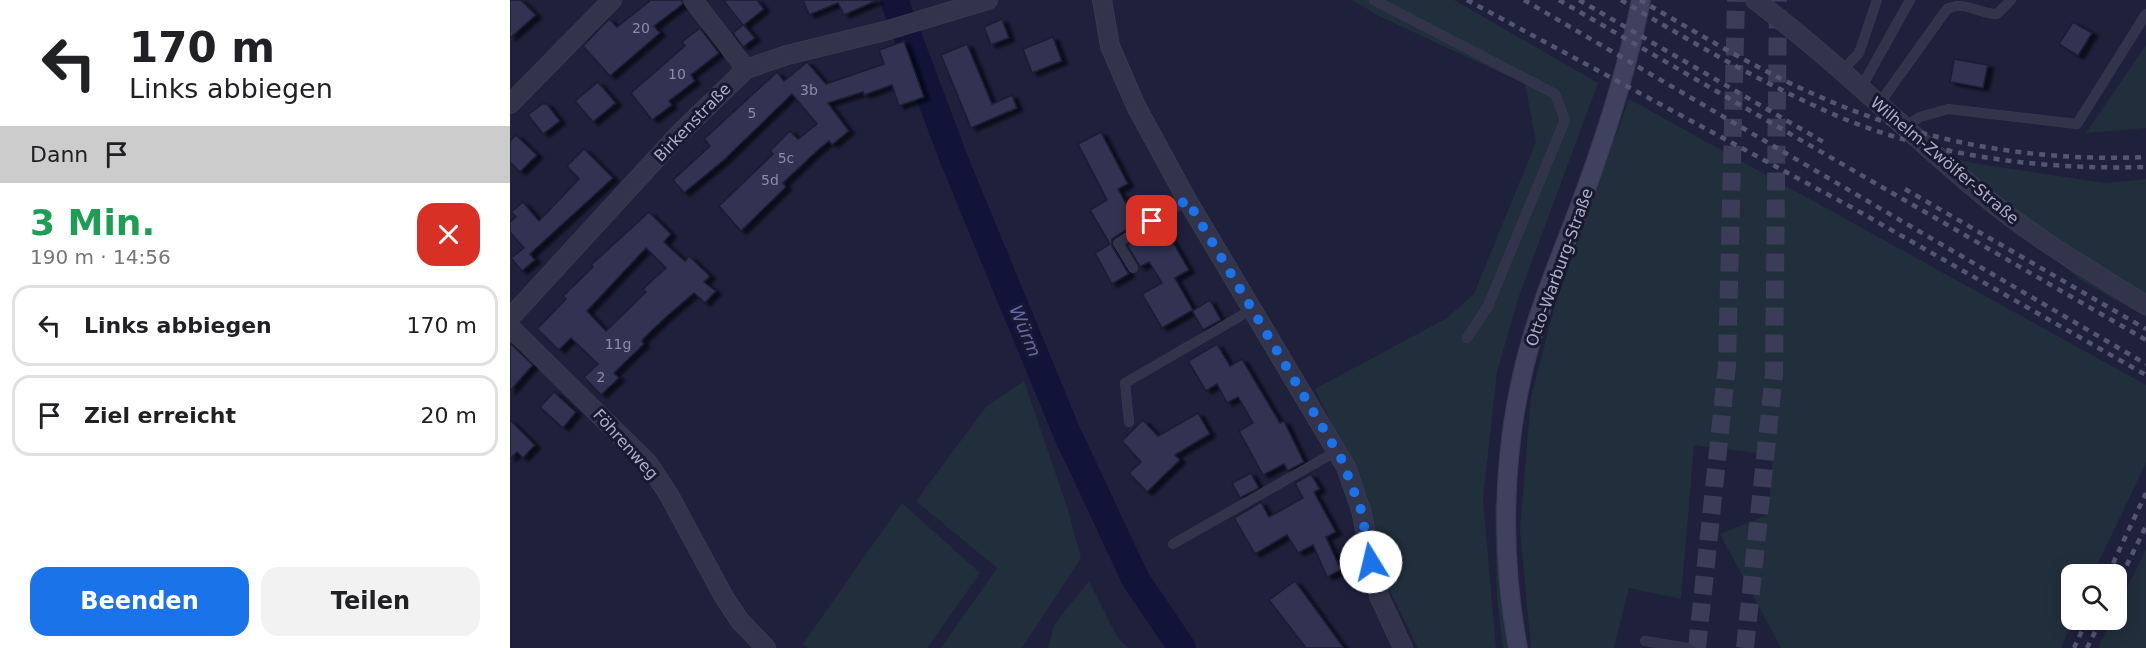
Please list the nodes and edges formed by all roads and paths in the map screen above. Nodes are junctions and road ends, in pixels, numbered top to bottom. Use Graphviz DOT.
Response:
graph roads {
  1 [pos="612,0"];
  2 [pos="693,0"];
  3 [pos="988,0"];
  4 [pos="1090,0"];
  5 [pos="1374,0"];
  6 [pos="1641,0"];
  7 [pos="1755,0"];
  8 [pos="1877,0"];
  9 [pos="1910,0"];
  10 [pos="2011,0"];
  11 [pos="1103,8"];
  12 [pos="2146,14"];
  13 [pos="746,69"];
  14 [pos="1842,71"];
  15 [pos="1861,88"];
  16 [pos="510,104"];
  17 [pos="1879,104"];
  18 [pos="1906,126"];
  19 [pos="1187,200"];
  20 [pos="1133,268"];
  21 [pos="2146,305"];
  22 [pos="1251,310"];
  23 [pos="510,318"];
  24 [pos="510,327"];
  25 [pos="1467,338"];
  26 [pos="1129,422"];
  27 [pos="1337,451"];
  28 [pos="1173,544"];
  29 [pos="1645,641"];
  30 [pos="762,644"];
  31 [pos="1403,648"];
  32 [pos="1518,648"];
  33 [pos="1688,648"];
  1 -- 16 [label="street"];
  2 -- 13 [label="street"];
  3 -- 13 [label="street, Birkenstraße"];
  4 -- 11 [label="street"];
  5 -- 25 [label="lane"];
  6 -- 32 [label="main road, Otto-Warburg-Straße"];
  7 -- 14 [label="street, Wilhelm-Zwölfer-Straße"];
  8 -- 14 [label="lane"];
  9 -- 15 [label="lane"];
  10 -- 17 [label="lane"];
  11 -- 19 [label="street"];
  12 -- 18 [label="lane"];
  13 -- 23 [label="street, Birkenstraße"];
  14 -- 15 [label="street, Wilhelm-Zwölfer-Straße"];
  15 -- 17 [label="street, Wilhelm-Zwölfer-Straße"];
  17 -- 18 [label="street, Wilhelm-Zwölfer-Straße"];
  18 -- 21 [label="street, Wilhelm-Zwölfer-Straße"];
  19 -- 20 [label="lane"];
  19 -- 22 [label="street"];
  22 -- 26 [label="lane"];
  22 -- 27 [label="street"];
  24 -- 30 [label="street, Föhrenweg"];
  27 -- 28 [label="lane"];
  27 -- 31 [label="street"];
  29 -- 33 [label="lane"];
}
